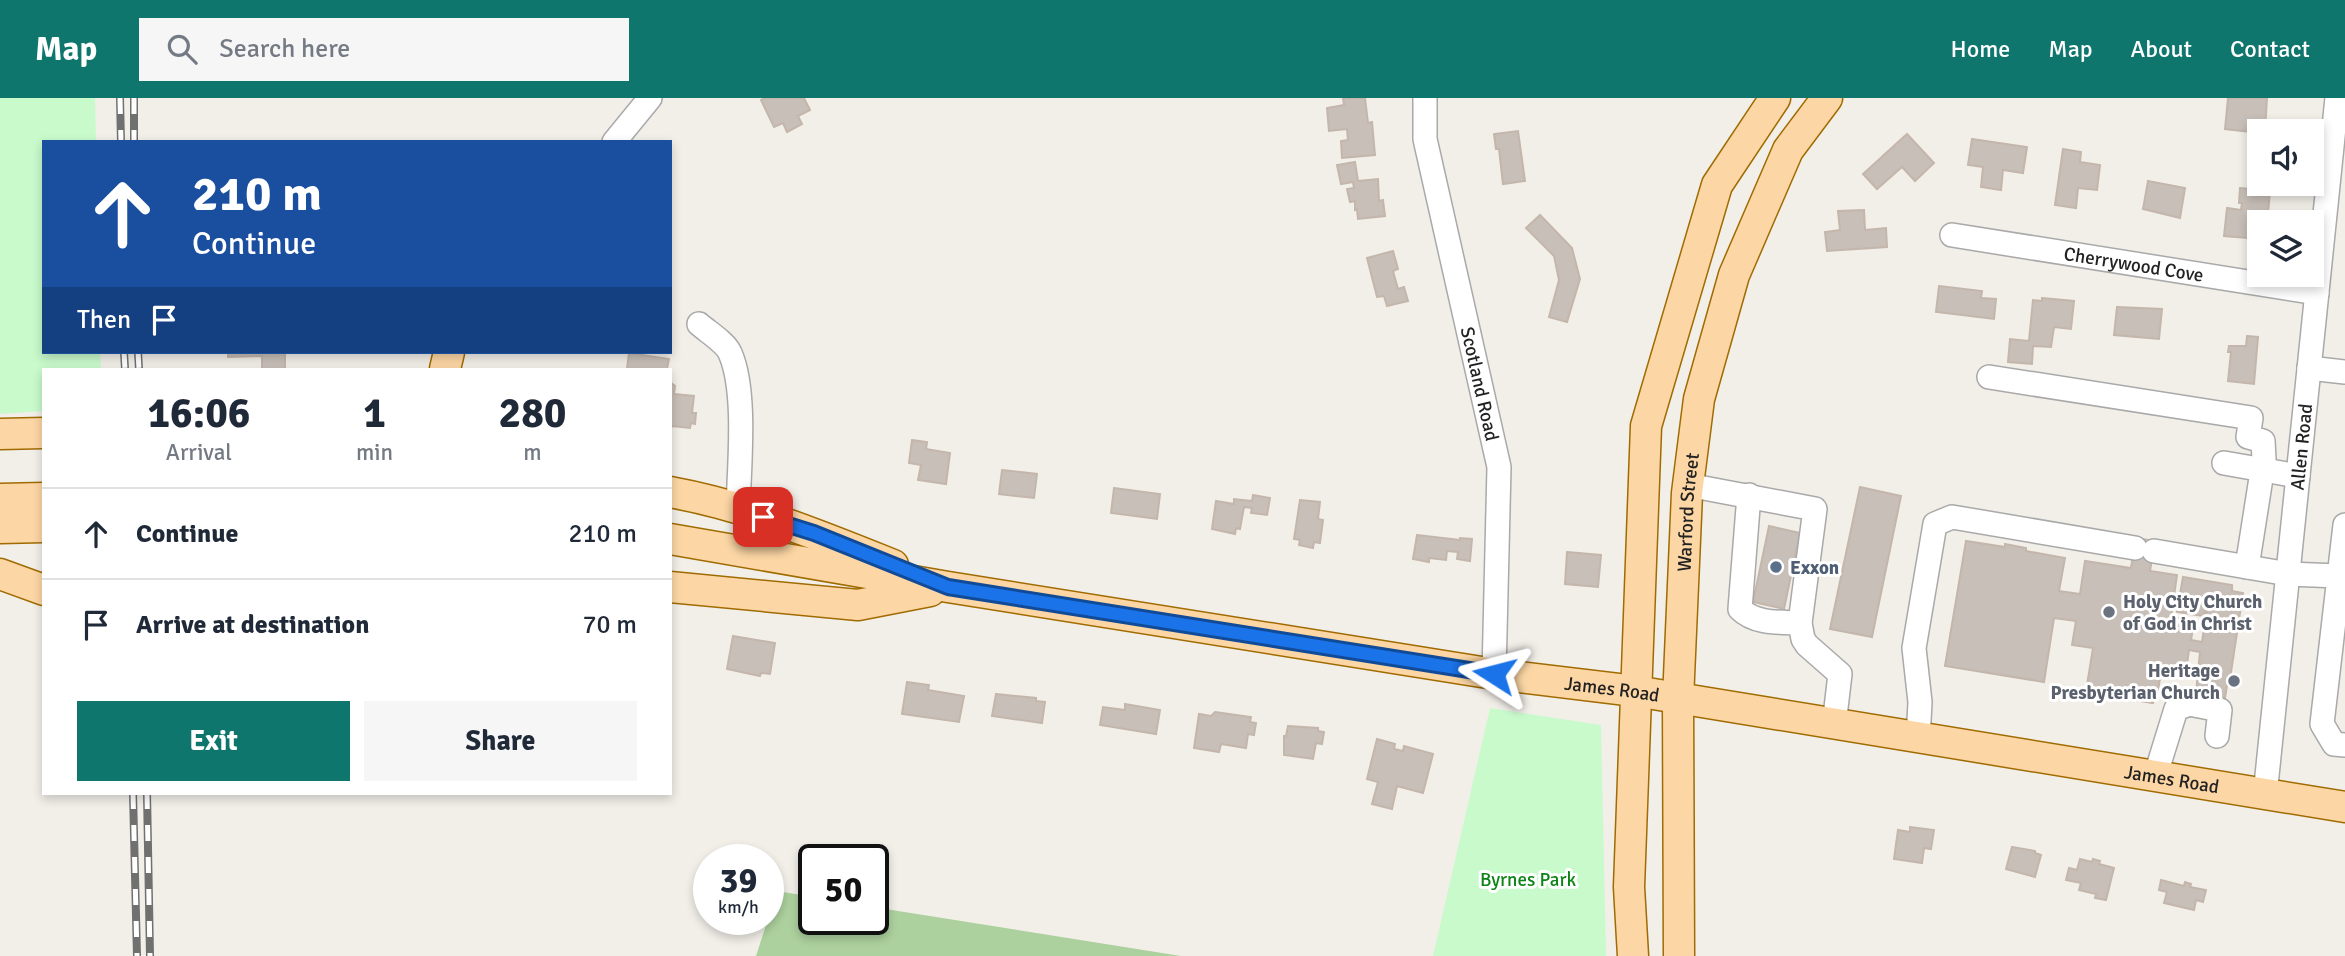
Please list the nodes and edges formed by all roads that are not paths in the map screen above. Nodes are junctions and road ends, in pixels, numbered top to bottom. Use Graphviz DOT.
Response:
graph roads {
  1 [pos="650,98"];
  2 [pos="1425,98"];
  3 [pos="1775,98"];
  4 [pos="1827,98"];
  5 [pos="2337,98"];
  6 [pos="616,140"];
  7 [pos="1952,235"];
  8 [pos="2317,293"];
  9 [pos="699,324"];
  10 [pos="440,354"];
  11 [pos="428,368"];
  12 [pos="2309,368"];
  13 [pos="2345,372"];
  14 [pos="1989,377"];
  15 [pos="42,433"];
  16 [pos="0,434"];
  17 [pos="2224,463"];
  18 [pos="2262,471"];
  19 [pos="2298,476"];
  20 [pos="1688,485"];
  21 [pos="672,492"];
  22 [pos="1749,495"];
  23 [pos="42,498"];
  24 [pos="0,499"];
  25 [pos="738,509"];
  26 [pos="2345,524"];
  27 [pos="42,527"];
  28 [pos="0,528"];
  29 [pos="672,539"];
  30 [pos="2247,567"];
  31 [pos="0,574"];
  32 [pos="2288,574"];
  33 [pos="2339,576"];
  34 [pos="672,587"];
  35 [pos="948,587"];
  36 [pos="42,589"];
  37 [pos="1800,623"];
  38 [pos="1494,674"];
  39 [pos="1635,691"];
  40 [pos="1678,700"];
  41 [pos="1834,724"];
  42 [pos="2217,736"];
  43 [pos="1918,739"];
  44 [pos="2345,745"];
  45 [pos="2155,777"];
  46 [pos="2265,795"];
  47 [pos="2345,807"];
  48 [pos="1633,956"];
  49 [pos="1679,956"];
  1 -- 6 [label="street"];
  2 -- 38 [label="street, Scotland Road"];
  3 -- 39 [label="main road"];
  4 -- 20 [label="main road, Warford Street"];
  5 -- 8 [label="street, Allen Road"];
  7 -- 8 [label="street, Cherrywood Cove"];
  8 -- 12 [label="street, Allen Road"];
  9 -- 25 [label="street"];
  10 -- 11 [label="street"];
  12 -- 13 [label="street"];
  12 -- 19 [label="street, Allen Road"];
  14 -- 18 [label="street"];
  15 -- 16 [label="main road"];
  17 -- 18 [label="street"];
  18 -- 19 [label="street"];
  18 -- 30 [label="street"];
  19 -- 32 [label="street, Allen Road"];
  20 -- 22 [label="street"];
  20 -- 40 [label="main road, Warford Street"];
  21 -- 25 [label="main road"];
  22 -- 37 [label="street"];
  22 -- 37 [label="street"];
  23 -- 24 [label="main road"];
  25 -- 35 [label="main road"];
  26 -- 33 [label="street"];
  27 -- 28 [label="main road"];
  29 -- 35 [label="main road, James Road"];
  30 -- 32 [label="street"];
  30 -- 43 [label="street"];
  31 -- 36 [label="main road"];
  32 -- 33 [label="street"];
  32 -- 46 [label="street, Allen Road"];
  33 -- 44 [label="street"];
  34 -- 35 [label="main road"];
  35 -- 38 [label="main road, James Road"];
  37 -- 41 [label="street"];
  38 -- 39 [label="main road, James Road"];
  39 -- 40 [label="main road, James Road"];
  39 -- 48 [label="main road"];
  40 -- 41 [label="main road, James Road"];
  40 -- 49 [label="main road, Warford Street"];
  41 -- 43 [label="main road, James Road"];
  42 -- 45 [label="street"];
  43 -- 45 [label="main road, James Road"];
  45 -- 46 [label="main road, James Road"];
  46 -- 47 [label="main road, James Road"];
}
